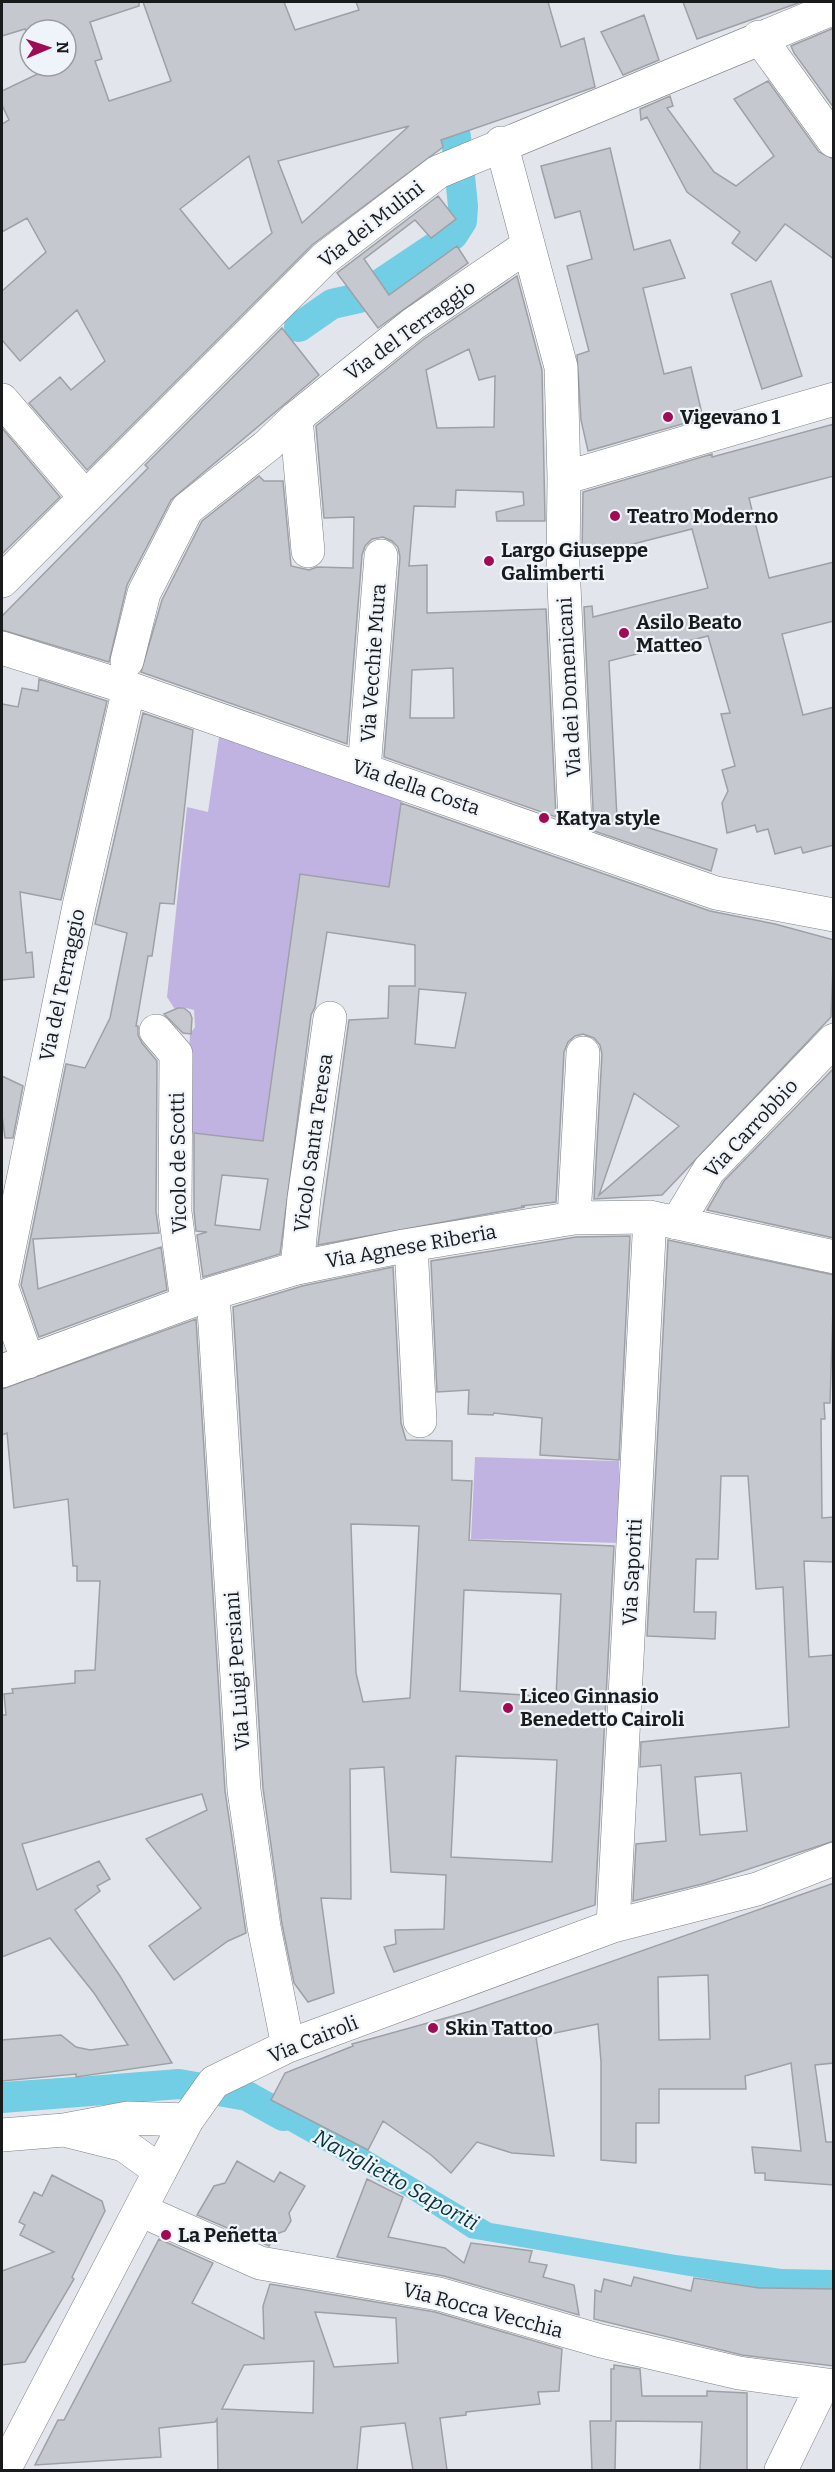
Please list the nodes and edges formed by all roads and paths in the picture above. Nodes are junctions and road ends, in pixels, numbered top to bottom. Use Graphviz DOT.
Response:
graph roads {
  1 [pos="834,8"];
  2 [pos="759,37"];
  3 [pos="834,141"];
  4 [pos="501,143"];
  5 [pos="527,246"];
  6 [pos="834,399"];
  7 [pos="2,400"];
  8 [pos="296,418"];
  9 [pos="564,478"];
  10 [pos="85,497"];
  11 [pos="308,551"];
  12 [pos="381,556"];
  13 [pos="2,581"];
  14 [pos="2,648"];
  15 [pos="128,674"];
  16 [pos="364,770"];
  17 [pos="576,843"];
  18 [pos="834,915"];
  19 [pos="330,1018"];
  20 [pos="156,1031"];
  21 [pos="834,1040"];
  22 [pos="584,1053"];
  23 [pos="574,1218"];
  24 [pos="664,1220"];
  25 [pos="411,1245"];
  26 [pos="834,1257"];
  27 [pos="297,1268"];
  28 [pos="2,1282"];
  29 [pos="2,1288"];
  30 [pos="200,1298"];
  31 [pos="15,1366"];
  32 [pos="420,1421"];
  33 [pos="834,1859"];
  34 [pos="614,1926"];
  35 [pos="288,2046"];
  36 [pos="201,2099"];
  37 [pos="64,2130"];
  38 [pos="2,2135"];
  39 [pos="160,2171"];
  40 [pos="140,2210"];
  41 [pos="828,2386"];
  42 [pos="4,2470"];
  43 [pos="781,2470"];
  1 -- 2 [label="street, Via dei Mulini"];
  2 -- 3 [label="street"];
  2 -- 4 [label="street, Via dei Mulini"];
  4 -- 5 [label="street, Via dei Domenicani"];
  4 -- 10 [label="street, Via dei Mulini"];
  5 -- 8 [label="street, Via del Terraggio"];
  5 -- 9 [label="street, Via dei Domenicani"];
  6 -- 9 [label="street"];
  7 -- 10 [label="street"];
  8 -- 11 [label="street"];
  8 -- 15 [label="street, Via del Terraggio"];
  9 -- 17 [label="street, Via dei Domenicani"];
  10 -- 13 [label="street, Via dei Mulini"];
  12 -- 16 [label="street, Via Vecchie Mura"];
  14 -- 15 [label="street, Via della Costa"];
  15 -- 16 [label="street, Via della Costa"];
  15 -- 28 [label="street, Via del Terraggio"];
  16 -- 17 [label="street, Via della Costa"];
  17 -- 18 [label="street, Via della Costa"];
  19 -- 27 [label="street, Vicolo Santa Teresa"];
  20 -- 30 [label="street, Vicolo de Scotti"];
  21 -- 24 [label="street, Via Carrobbio"];
  22 -- 23 [label="street"];
  23 -- 24 [label="street, Via Agnese Riberia"];
  23 -- 25 [label="street, Via Agnese Riberia"];
  24 -- 26 [label="street, Via Agnese Riberia"];
  24 -- 34 [label="street, Via Saporiti"];
  25 -- 27 [label="street, Via Agnese Riberia"];
  25 -- 32 [label="street"];
  27 -- 30 [label="street, Via Agnese Riberia"];
  29 -- 31 [label="street"];
  30 -- 31 [label="street, Via Agnese Riberia"];
  30 -- 35 [label="street, Via Luigi Persiani"];
  33 -- 34 [label="street, Via Cairoli"];
  34 -- 35 [label="street, Via Cairoli"];
  35 -- 36 [label="street, Via Cairoli"];
  36 -- 37 [label="street"];
  36 -- 39 [label="street"];
  37 -- 38 [label="street"];
  37 -- 39 [label="street"];
  39 -- 40 [label="street"];
  40 -- 41 [label="street, Via Rocca Vecchia"];
  40 -- 42 [label="street"];
  41 -- 43 [label="street"];
}
